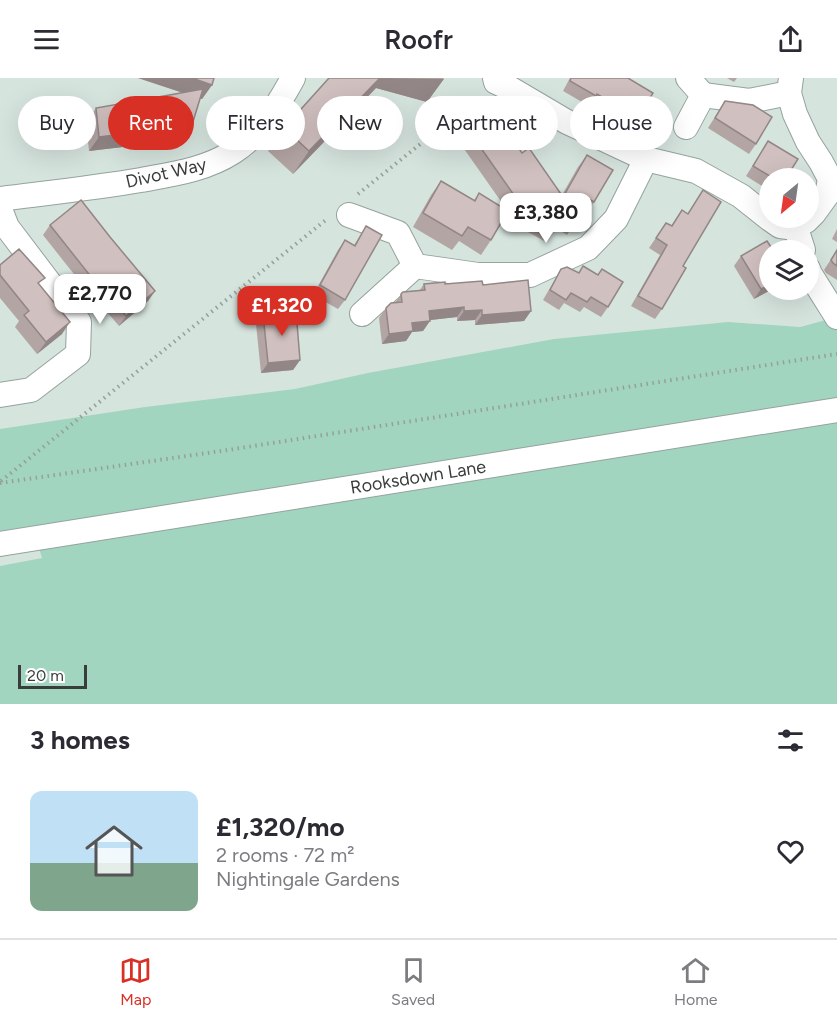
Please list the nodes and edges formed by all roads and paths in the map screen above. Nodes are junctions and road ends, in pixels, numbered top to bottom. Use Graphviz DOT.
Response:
graph roads {
  1 [pos="293,78"];
  2 [pos="490,84"];
  3 [pos="790,85"];
  4 [pos="696,86"];
  5 [pos="686,127"];
  6 [pos="646,159"];
  7 [pos="833,178"];
  8 [pos="0,198"];
  9 [pos="819,207"];
  10 [pos="346,208"];
  11 [pos="0,209"];
  12 [pos="759,210"];
  13 [pos="415,266"];
  14 [pos="819,288"];
  15 [pos="362,314"];
  16 [pos="837,317"];
  17 [pos="837,354"];
  18 [pos="0,395"];
  19 [pos="837,411"];
  20 [pos="0,482"];
  21 [pos="0,544"];
  1 -- 8 [label="street, Divot Way"];
  2 -- 6 [label="street"];
  2 -- 10 [label="path"];
  3 -- 4 [label="street"];
  3 -- 7 [label="street"];
  4 -- 5 [label="street"];
  6 -- 12 [label="street"];
  6 -- 13 [label="street"];
  7 -- 9 [label="street"];
  10 -- 13 [label="street"];
  10 -- 20 [label="path"];
  11 -- 18 [label="street"];
  13 -- 15 [label="street"];
  14 -- 16 [label="street"];
  17 -- 20 [label="path"];
  19 -- 21 [label="street, Rooksdown Lane"];
}
